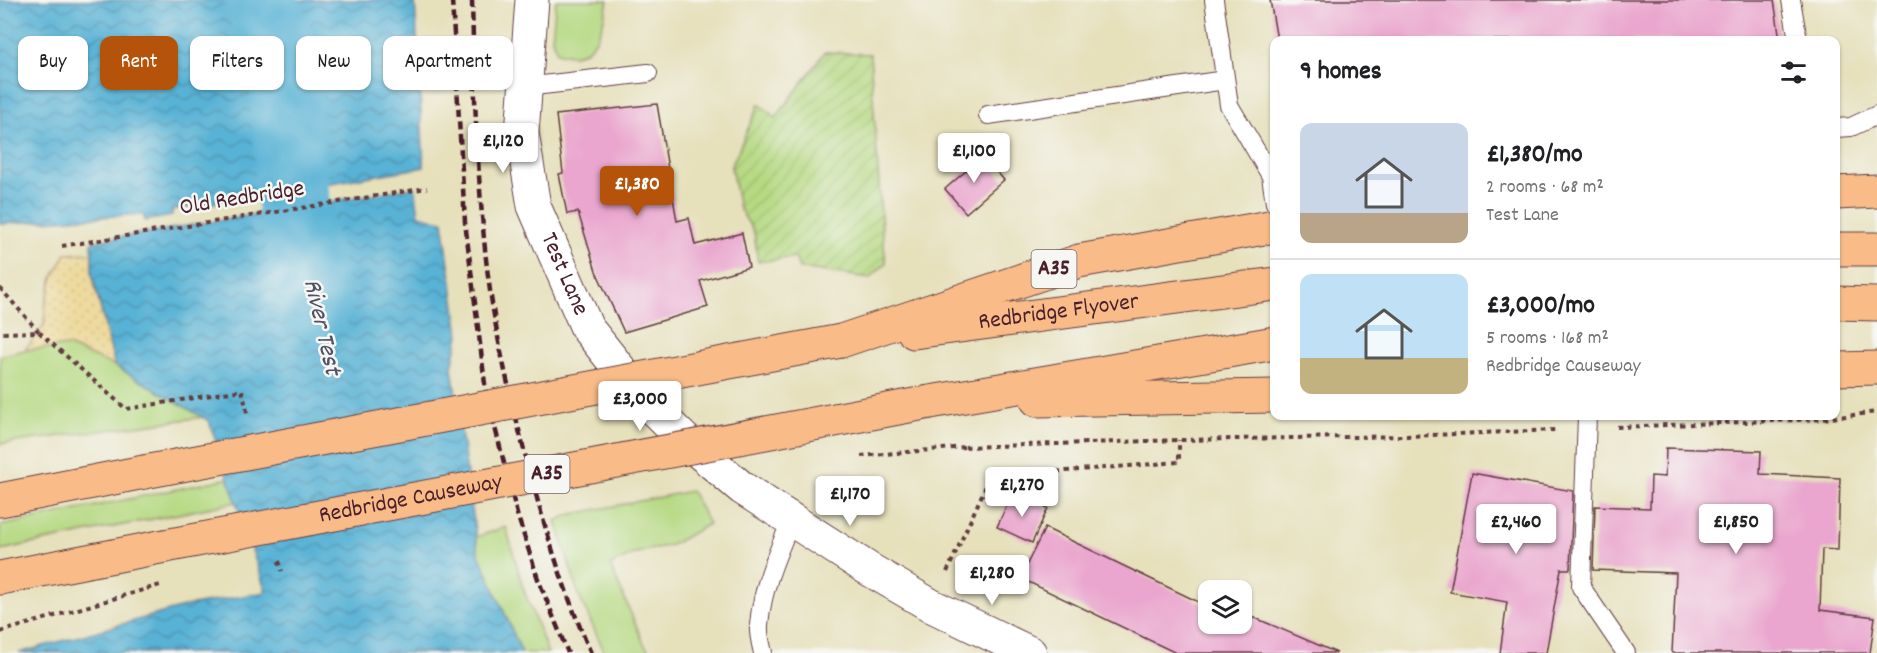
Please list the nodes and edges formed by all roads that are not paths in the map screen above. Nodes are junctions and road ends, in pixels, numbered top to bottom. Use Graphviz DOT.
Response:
graph roads {
  1 [pos="532,0"];
  2 [pos="1214,0"];
  3 [pos="1791,0"];
  4 [pos="1796,36"];
  5 [pos="648,73"];
  6 [pos="1225,80"];
  7 [pos="525,87"];
  8 [pos="988,115"];
  9 [pos="1877,115"];
  10 [pos="1840,128"];
  11 [pos="1270,171"];
  12 [pos="1877,191"];
  13 [pos="1840,193"];
  14 [pos="1270,227"];
  15 [pos="1840,249"];
  16 [pos="1877,249"];
  17 [pos="1270,285"];
  18 [pos="1840,303"];
  19 [pos="1877,304"];
  20 [pos="841,341"];
  21 [pos="1270,344"];
  22 [pos="1877,368"];
  23 [pos="1840,369"];
  24 [pos="1270,396"];
  25 [pos="930,402"];
  26 [pos="1586,422"];
  27 [pos="0,500"];
  28 [pos="791,521"];
  29 [pos="0,578"];
  30 [pos="763,653"];
  31 [pos="1030,653"];
  32 [pos="1626,653"];
  1 -- 7 [label="street, Test Lane"];
  2 -- 6 [label="lane"];
  3 -- 4 [label="lane"];
  5 -- 7 [label="lane"];
  6 -- 8 [label="lane"];
  6 -- 11 [label="lane"];
  7 -- 28 [label="street, Test Lane"];
  9 -- 10 [label="lane"];
  12 -- 13 [label="main road"];
  14 -- 20 [label="main road, A35"];
  15 -- 16 [label="main road"];
  17 -- 20 [label="main road, Redbridge Flyover / A35"];
  18 -- 19 [label="main road"];
  20 -- 27 [label="main road, A35, bridge"];
  21 -- 25 [label="main road, A35"];
  22 -- 23 [label="main road"];
  24 -- 25 [label="main road, A35"];
  25 -- 29 [label="main road, Redbridge Causeway / A35, bridge"];
  26 -- 32 [label="lane"];
  28 -- 30 [label="lane"];
  28 -- 31 [label="street, Test Lane"];
}
